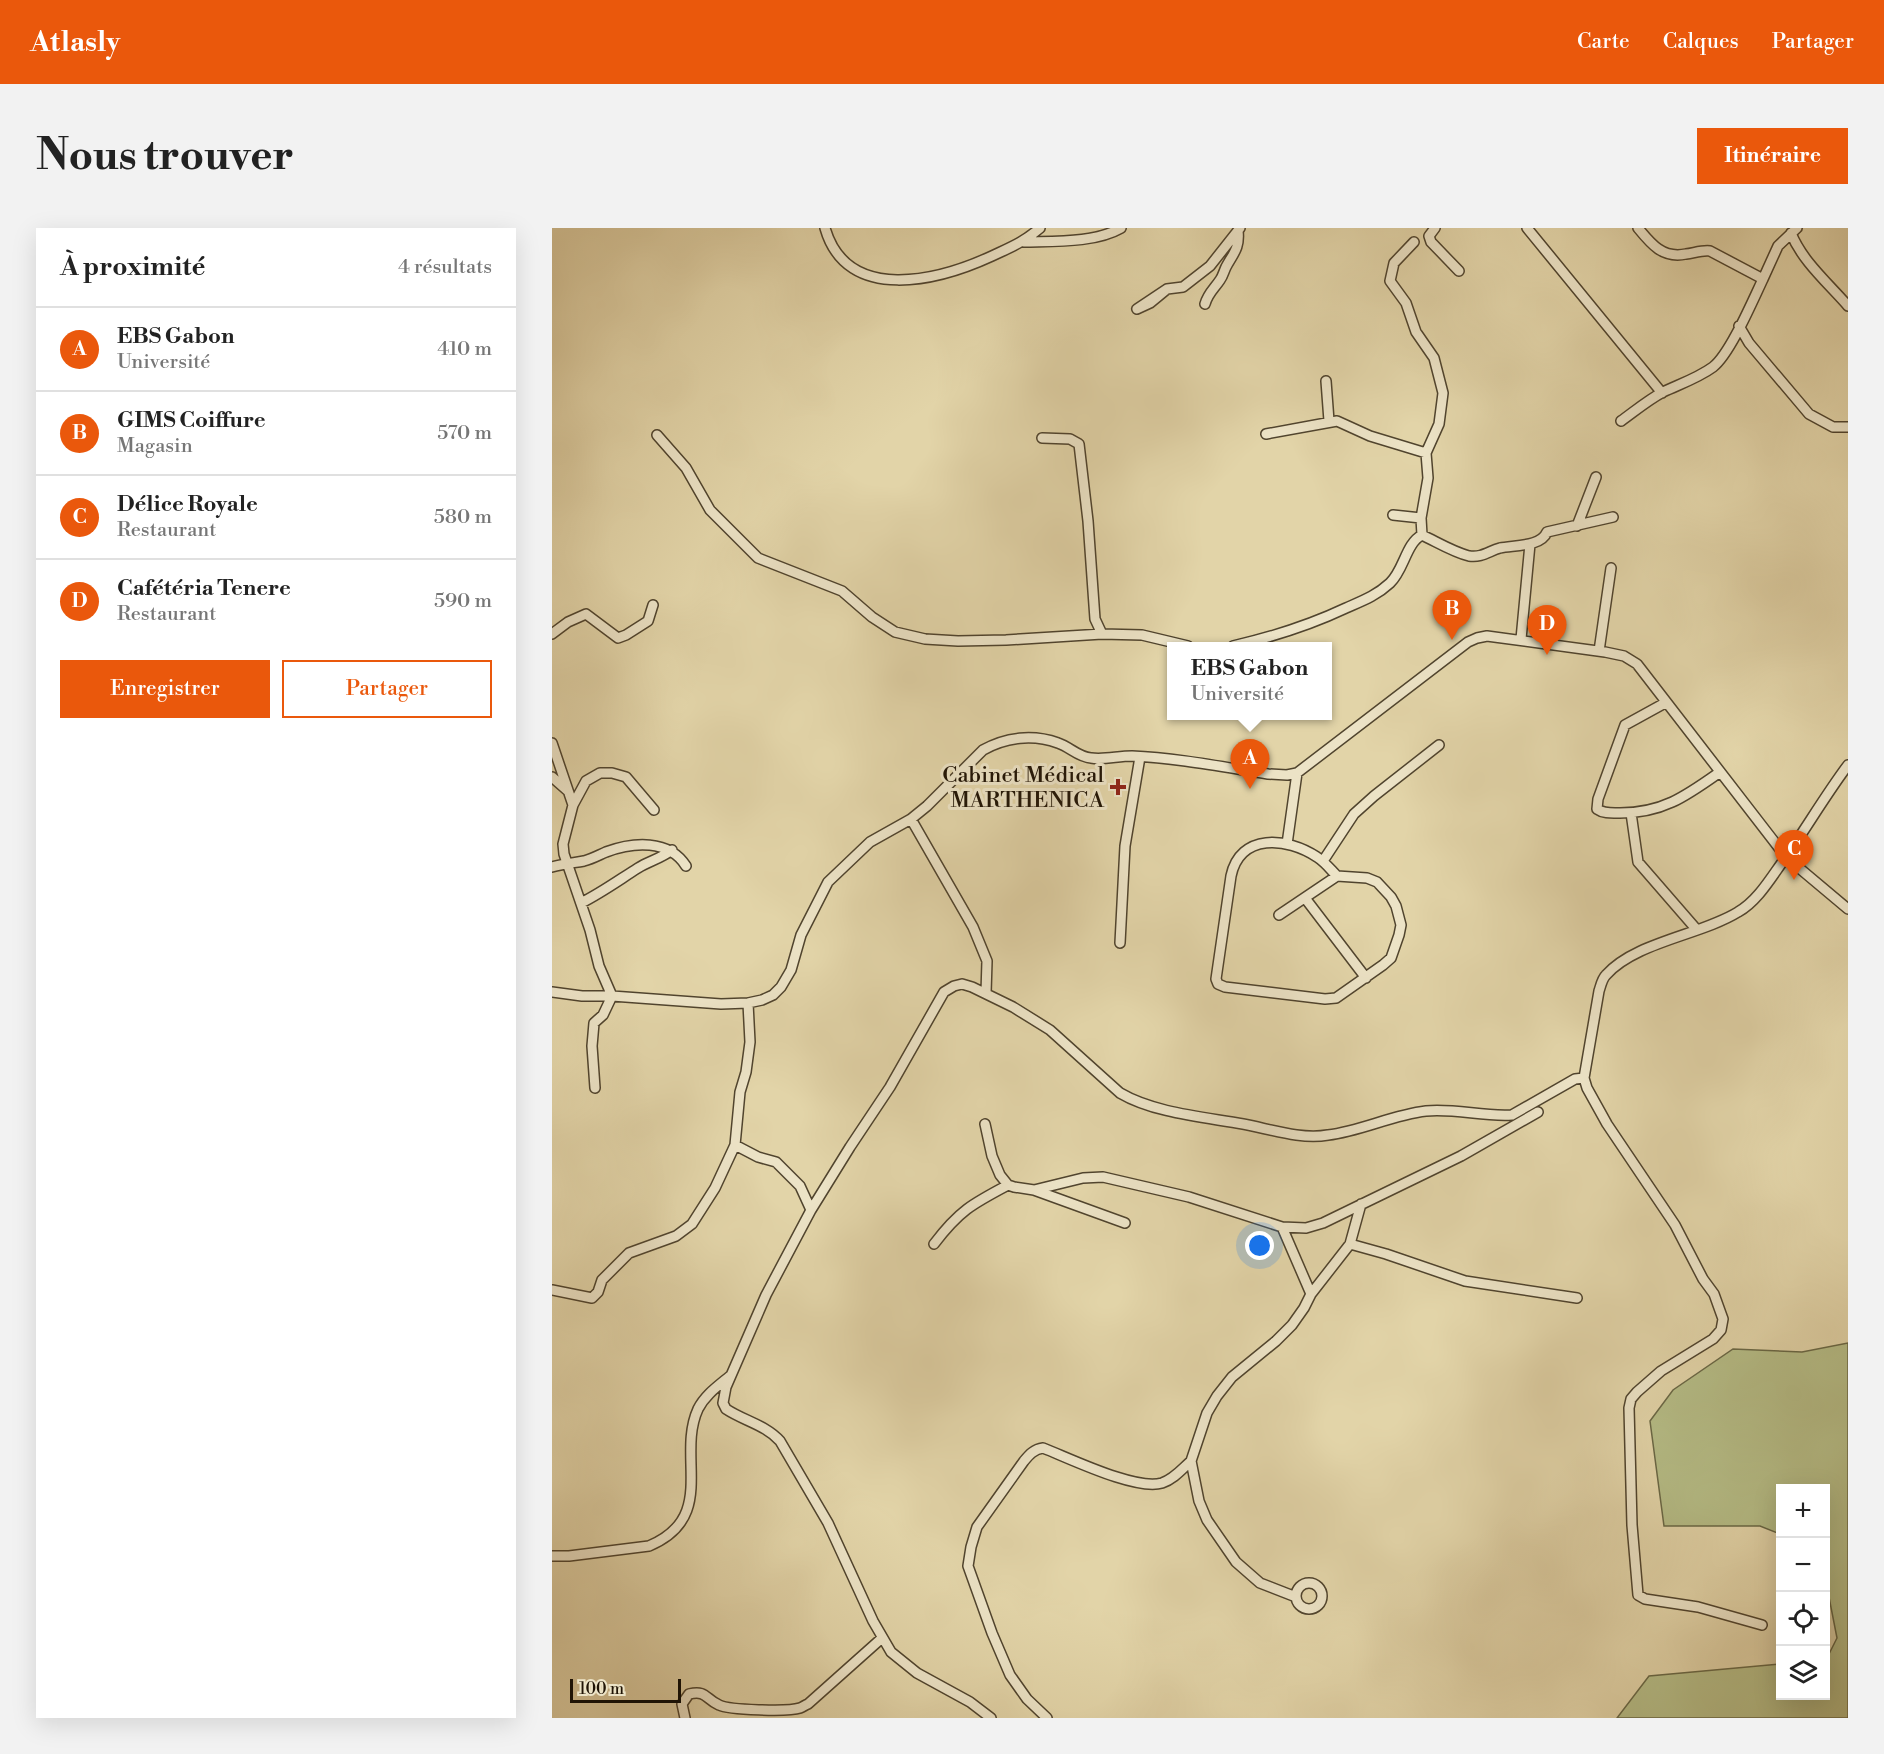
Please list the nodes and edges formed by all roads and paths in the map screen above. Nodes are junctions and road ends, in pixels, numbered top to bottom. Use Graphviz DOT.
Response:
graph roads {
  1 [pos="825,228"];
  2 [pos="1040,228"];
  3 [pos="1121,228"];
  4 [pos="1435,228"];
  5 [pos="1527,228"];
  6 [pos="1638,228"];
  7 [pos="1239,230"];
  8 [pos="1794,230"];
  9 [pos="1024,242"];
  10 [pos="1414,242"];
  11 [pos="1459,271"];
  12 [pos="1763,279"];
  13 [pos="1167,289"];
  14 [pos="1205,304"];
  15 [pos="1848,306"];
  16 [pos="1739,326"];
  17 [pos="1326,381"];
  18 [pos="1662,393"];
  19 [pos="1329,421"];
  20 [pos="1621,421"];
  21 [pos="1848,427"];
  22 [pos="1266,434"];
  23 [pos="657,435"];
  24 [pos="1042,438"];
  25 [pos="1426,453"];
  26 [pos="1596,477"];
  27 [pos="1393,515"];
  28 [pos="1613,517"];
  29 [pos="1421,518"];
  30 [pos="1577,526"];
  31 [pos="1422,535"];
  32 [pos="1530,544"];
  33 [pos="1611,568"];
  34 [pos="653,605"];
  35 [pos="552,634"];
  36 [pos="1102,634"];
  37 [pos="1521,639"];
  38 [pos="1173,642"];
  39 [pos="1247,642"];
  40 [pos="1599,651"];
  41 [pos="1665,703"];
  42 [pos="552,743"];
  43 [pos="1439,745"];
  44 [pos="1140,757"];
  45 [pos="1848,765"];
  46 [pos="1720,772"];
  47 [pos="1298,773"];
  48 [pos="552,777"];
  49 [pos="574,791"];
  50 [pos="654,810"];
  51 [pos="1632,813"];
  52 [pos="911,819"];
  53 [pos="1287,844"];
  54 [pos="672,850"];
  55 [pos="1786,857"];
  56 [pos="1323,861"];
  57 [pos="566,863"];
  58 [pos="686,866"];
  59 [pos="552,867"];
  60 [pos="1337,876"];
  61 [pos="1305,898"];
  62 [pos="581,903"];
  63 [pos="1848,909"];
  64 [pos="1279,915"];
  65 [pos="1697,930"];
  66 [pos="1120,943"];
  67 [pos="1366,978"];
  68 [pos="552,992"];
  69 [pos="986,993"];
  70 [pos="612,996"];
  71 [pos="748,1004"];
  72 [pos="1584,1078"];
  73 [pos="595,1088"];
  74 [pos="1538,1112"];
  75 [pos="985,1124"];
  76 [pos="735,1145"];
  77 [pos="1008,1185"];
  78 [pos="1034,1190"];
  79 [pos="1361,1204"];
  80 [pos="811,1210"];
  81 [pos="1125,1223"];
  82 [pos="1282,1227"];
  83 [pos="934,1244"];
  84 [pos="1350,1244"];
  85 [pos="552,1290"];
  86 [pos="1311,1294"];
  87 [pos="1577,1299"];
  88 [pos="730,1376"];
  89 [pos="1191,1461"];
  90 [pos="552,1556"];
  91 [pos="1296,1597"];
  92 [pos="1762,1625"];
  93 [pos="882,1638"];
  94 [pos="685,1718"];
  95 [pos="991,1718"];
  96 [pos="1047,1718"];
  1 -- 9 [label="street"];
  2 -- 9 [label="street"];
  3 -- 9 [label="street"];
  4 -- 11 [label="street"];
  5 -- 18 [label="street"];
  6 -- 12 [label="street"];
  7 -- 13 [label="street"];
  7 -- 14 [label="street"];
  8 -- 12 [label="street"];
  8 -- 15 [label="street"];
  10 -- 25 [label="street"];
  12 -- 16 [label="street"];
  16 -- 18 [label="street"];
  16 -- 21 [label="street"];
  17 -- 19 [label="street"];
  18 -- 20 [label="street"];
  19 -- 22 [label="street"];
  19 -- 25 [label="street"];
  23 -- 36 [label="street"];
  24 -- 36 [label="street"];
  25 -- 29 [label="street"];
  26 -- 30 [label="street"];
  27 -- 29 [label="street"];
  28 -- 30 [label="street"];
  29 -- 31 [label="street"];
  30 -- 32 [label="street"];
  31 -- 32 [label="street"];
  31 -- 39 [label="street"];
  32 -- 37 [label="street"];
  33 -- 40 [label="street"];
  34 -- 35 [label="street"];
  36 -- 38 [label="street"];
  37 -- 40 [label="street"];
  37 -- 47 [label="street"];
  40 -- 41 [label="street"];
  41 -- 46 [label="street"];
  41 -- 51 [label="street"];
  42 -- 49 [label="street"];
  43 -- 56 [label="street"];
  44 -- 47 [label="street"];
  44 -- 52 [label="street"];
  44 -- 66 [label="street"];
  45 -- 55 [label="street"];
  46 -- 51 [label="street"];
  46 -- 55 [label="street"];
  47 -- 53 [label="street"];
  48 -- 49 [label="street"];
  49 -- 50 [label="street"];
  49 -- 57 [label="street"];
  51 -- 65 [label="street"];
  52 -- 69 [label="street"];
  52 -- 71 [label="street"];
  53 -- 56 [label="street"];
  53 -- 67 [label="street"];
  54 -- 57 [label="street"];
  54 -- 58 [label="street"];
  54 -- 62 [label="street"];
  55 -- 63 [label="street"];
  55 -- 65 [label="street"];
  56 -- 60 [label="street"];
  57 -- 59 [label="street"];
  57 -- 62 [label="street"];
  60 -- 61 [label="street"];
  60 -- 67 [label="street"];
  61 -- 64 [label="street"];
  61 -- 67 [label="street"];
  62 -- 70 [label="street"];
  65 -- 72 [label="street"];
  68 -- 70 [label="street"];
  69 -- 72 [label="street"];
  69 -- 80 [label="street"];
  70 -- 71 [label="street"];
  70 -- 73 [label="street"];
  71 -- 76 [label="street"];
  72 -- 92 [label="street"];
  74 -- 79 [label="street"];
  75 -- 77 [label="street"];
  76 -- 80 [label="street"];
  76 -- 85 [label="street"];
  77 -- 78 [label="street"];
  77 -- 83 [label="street"];
  78 -- 81 [label="street"];
  78 -- 82 [label="street"];
  79 -- 82 [label="street"];
  79 -- 84 [label="street"];
  80 -- 88 [label="street"];
  82 -- 86 [label="street"];
  84 -- 86 [label="street"];
  84 -- 87 [label="street"];
  86 -- 89 [label="street"];
  88 -- 90 [label="street"];
  88 -- 93 [label="street"];
  89 -- 91 [label="street"];
  89 -- 96 [label="street"];
  93 -- 94 [label="street"];
  93 -- 95 [label="street"];
}
